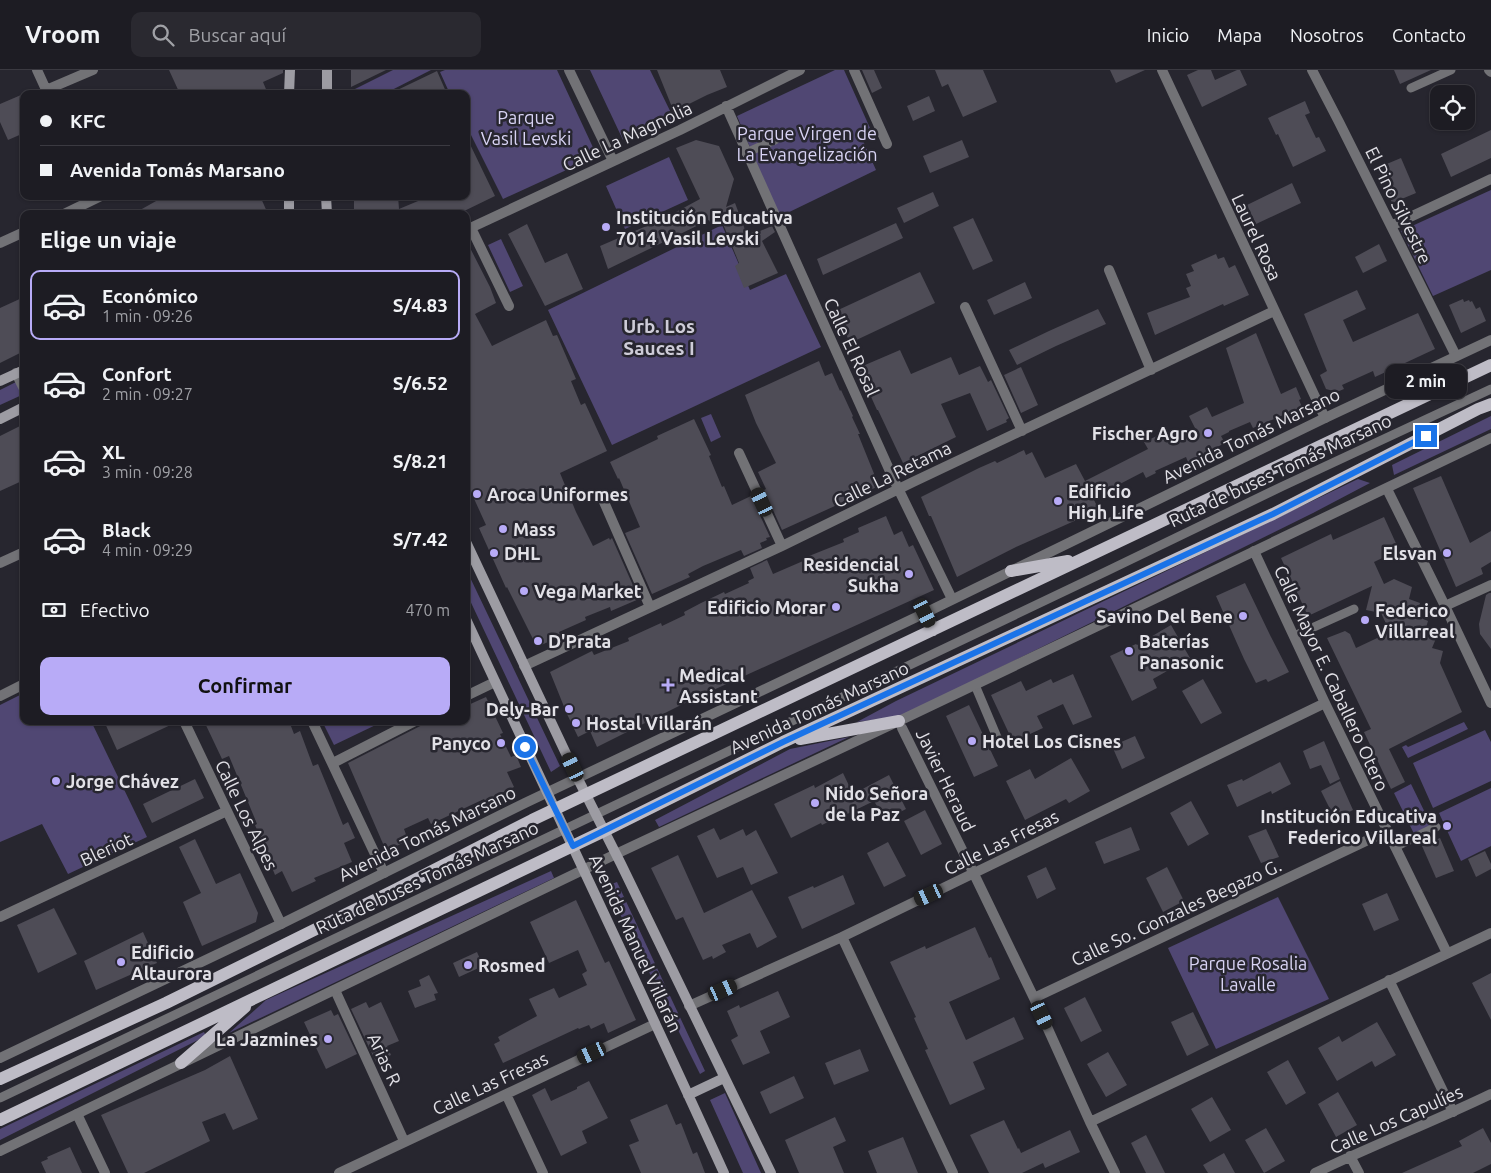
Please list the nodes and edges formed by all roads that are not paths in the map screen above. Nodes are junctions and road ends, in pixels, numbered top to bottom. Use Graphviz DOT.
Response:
graph roads {
  1 [pos="37,70"];
  2 [pos="94,70"];
  3 [pos="290,70"];
  4 [pos="327,70"];
  5 [pos="570,70"];
  6 [pos="800,70"];
  7 [pos="854,70"];
  8 [pos="1162,70"];
  9 [pos="1312,70"];
  10 [pos="1451,70"];
  11 [pos="788,72"];
  12 [pos="1411,88"];
  13 [pos="46,90"];
  14 [pos="51,90"];
  15 [pos="289,90"];
  16 [pos="327,90"];
  17 [pos="726,106"];
  18 [pos="775,140"];
  19 [pos="887,144"];
  20 [pos="746,152"];
  21 [pos="613,161"];
  22 [pos="1491,179"];
  23 [pos="91,200"];
  24 [pos="72,210"];
  25 [pos="1391,226"];
  26 [pos="470,228"];
  27 [pos="470,233"];
  28 [pos="20,234"];
  29 [pos="0,243"];
  30 [pos="1109,270"];
  31 [pos="509,306"];
  32 [pos="965,307"];
  33 [pos="1274,311"];
  34 [pos="1491,340"];
  35 [pos="1456,356"];
  36 [pos="1491,365"];
  37 [pos="1151,370"];
  38 [pos="20,372"];
  39 [pos="0,381"];
  40 [pos="1491,389"];
  41 [pos="1491,404"];
  42 [pos="20,409"];
  43 [pos="1325,418"];
  44 [pos="0,419"];
  45 [pos="1022,431"];
  46 [pos="1491,438"];
  47 [pos="740,453"];
  48 [pos="899,489"];
  49 [pos="1387,489"];
  50 [pos="604,502"];
  51 [pos="782,546"];
  52 [pos="470,551"];
  53 [pos="1254,551"];
  54 [pos="20,554"];
  55 [pos="1085,558"];
  56 [pos="0,563"];
  57 [pos="1011,571"];
  58 [pos="1491,584"];
  59 [pos="952,600"];
  60 [pos="1445,606"];
  61 [pos="650,607"];
  62 [pos="1354,609"];
  63 [pos="925,613"];
  64 [pos="470,627"];
  65 [pos="934,630"];
  66 [pos="1294,636"];
  67 [pos="524,666"];
  68 [pos="496,682"];
  69 [pos="975,685"];
  70 [pos="20,686"];
  71 [pos="470,694"];
  72 [pos="0,696"];
  73 [pos="1491,703"];
  74 [pos="1325,704"];
  75 [pos="900,724"];
  76 [pos="186,725"];
  77 [pos="314,725"];
  78 [pos="407,725"];
  79 [pos="783,742"];
  80 [pos="1000,742"];
  81 [pos="333,763"];
  82 [pos="578,779"];
  83 [pos="548,794"];
  84 [pos="586,795"];
  85 [pos="555,810"];
  86 [pos="227,811"];
  87 [pos="596,815"];
  88 [pos="1436,827"];
  89 [pos="565,829"];
  90 [pos="604,831"];
  91 [pos="1387,831"];
  92 [pos="573,846"];
  93 [pos="1395,847"];
  94 [pos="616,854"];
  95 [pos="584,870"];
  96 [pos="384,874"];
  97 [pos="974,874"];
  98 [pos="0,917"];
  99 [pos="281,924"];
  100 [pos="1491,933"];
  101 [pos="842,937"];
  102 [pos="1447,953"];
  103 [pos="1389,980"];
  104 [pos="335,990"];
  105 [pos="256,998"];
  106 [pos="1034,998"];
  107 [pos="689,1006"];
  108 [pos="655,1024"];
  109 [pos="0,1058"];
  110 [pos="182,1064"];
  111 [pos="724,1078"];
  112 [pos="0,1079"];
  113 [pos="506,1094"];
  114 [pos="1491,1094"];
  115 [pos="688,1095"];
  116 [pos="0,1098"];
  117 [pos="1453,1112"];
  118 [pos="77,1114"];
  119 [pos="0,1120"];
  120 [pos="1090,1122"];
  121 [pos="404,1141"];
  122 [pos="0,1151"];
  123 [pos="1350,1156"];
  124 [pos="105,1173"];
  125 [pos="339,1173"];
  126 [pos="543,1173"];
  127 [pos="724,1173"];
  128 [pos="771,1173"];
  129 [pos="953,1173"];
  130 [pos="1115,1173"];
  131 [pos="1315,1173"];
  132 [pos="1359,1173"];
  1 -- 13 [label="street"];
  2 -- 14 [label="street"];
  3 -- 15 [label="main road"];
  4 -- 16 [label="main road"];
  5 -- 21 [label="street"];
  6 -- 11 [label="street, Calle La Magnolia"];
  7 -- 19 [label="street"];
  8 -- 33 [label="street, Laurel Rosa"];
  9 -- 25 [label="street, El Pino Silvestre"];
  10 -- 12 [label="lane"];
  11 -- 17 [label="street, Calle La Magnolia"];
  17 -- 20 [label="street, Calle El Rosal"];
  17 -- 21 [label="street, Calle La Magnolia"];
  18 -- 20 [label="lane"];
  20 -- 48 [label="street, Calle El Rosal"];
  21 -- 26 [label="street, Calle La Magnolia"];
  22 -- 25 [label="street"];
  23 -- 24 [label="street"];
  25 -- 35 [label="street, El Pino Silvestre"];
  27 -- 31 [label="street"];
  28 -- 29 [label="street"];
  30 -- 37 [label="street"];
  32 -- 45 [label="street"];
  33 -- 37 [label="street, Calle La Retama"];
  33 -- 43 [label="street, Laurel Rosa"];
  34 -- 35 [label="street, Avenida Tomás Marsano"];
  35 -- 43 [label="street, Avenida Tomás Marsano"];
  36 -- 55 [label="main road, Avenida Tomás Marsano"];
  37 -- 45 [label="street, Calle La Retama"];
  38 -- 39 [label="main road"];
  40 -- 87 [label="lane, Ruta de buses Tomás Marsano"];
  41 -- 79 [label="main road, Avenida Tomás Marsano"];
  42 -- 44 [label="main road"];
  43 -- 57 [label="street, Avenida Tomás Marsano"];
  45 -- 48 [label="street, Calle La Retama"];
  46 -- 49 [label="street"];
  47 -- 51 [label="street"];
  48 -- 51 [label="street, Calle La Retama"];
  48 -- 59 [label="street, Calle El Rosal"];
  49 -- 53 [label="street"];
  49 -- 60 [label="street"];
  50 -- 61 [label="street"];
  51 -- 61 [label="street, Calle La Retama"];
  52 -- 67 [label="main road, Avenida Manuel Villarán"];
  53 -- 66 [label="street, Calle Mayor E. Caballero Otero"];
  53 -- 69 [label="street"];
  54 -- 56 [label="street"];
  55 -- 57 [label="main road"];
  55 -- 65 [label="main road, Avenida Tomás Marsano"];
  57 -- 59 [label="street, Avenida Tomás Marsano"];
  58 -- 60 [label="street"];
  59 -- 63 [label="street, Avenida Tomás Marsano"];
  60 -- 73 [label="street"];
  61 -- 67 [label="street, Calle La Retama"];
  62 -- 66 [label="lane"];
  63 -- 65 [label="main road"];
  63 -- 82 [label="street, Avenida Tomás Marsano"];
  64 -- 68 [label="main road, Avenida Manuel Villarán"];
  65 -- 84 [label="main road, Avenida Tomás Marsano"];
  66 -- 74 [label="street, Calle Mayor E. Caballero Otero"];
  67 -- 82 [label="main road, Avenida Manuel Villarán"];
  68 -- 71 [label="street"];
  68 -- 83 [label="main road, Avenida Manuel Villarán"];
  69 -- 75 [label="street"];
  69 -- 80 [label="lane"];
  70 -- 72 [label="street"];
  74 -- 91 [label="street, Calle Mayor E. Caballero Otero"];
  74 -- 97 [label="street, Calle Las Fresas"];
  75 -- 79 [label="main road"];
  75 -- 94 [label="street"];
  75 -- 97 [label="street, Javier Heraud"];
  76 -- 86 [label="street, Calle Los Alpes"];
  77 -- 81 [label="street"];
  78 -- 81 [label="street"];
  79 -- 90 [label="main road, Avenida Tomás Marsano"];
  81 -- 96 [label="street"];
  82 -- 83 [label="street, Avenida Tomás Marsano"];
  82 -- 84 [label="main road, Avenida Manuel Villarán"];
  83 -- 85 [label="main road, Avenida Manuel Villarán"];
  83 -- 96 [label="street, Avenida Tomás Marsano"];
  84 -- 85 [label="main road, Avenida Tomás Marsano"];
  84 -- 87 [label="main road, Avenida Manuel Villarán"];
  85 -- 89 [label="main road, Avenida Manuel Villarán"];
  85 -- 112 [label="main road, Avenida Tomás Marsano"];
  86 -- 98 [label="street, Bleriot"];
  86 -- 99 [label="street, Calle Los Alpes"];
  87 -- 89 [label="lane, Ruta de buses Tomás Marsano"];
  87 -- 90 [label="main road, Avenida Manuel Villarán"];
  88 -- 93 [label="lane"];
  89 -- 92 [label="main road, Avenida Manuel Villarán"];
  89 -- 116 [label="lane, Ruta de buses Tomás Marsano"];
  90 -- 92 [label="main road, Avenida Tomás Marsano"];
  90 -- 94 [label="main road, Avenida Manuel Villarán"];
  91 -- 93 [label="street, Calle Mayor E. Caballero Otero"];
  91 -- 106 [label="street, Calle So. Gonzales Begazo G."];
  92 -- 95 [label="main road, Avenida Manuel Villarán"];
  92 -- 105 [label="main road, Avenida Tomás Marsano"];
  93 -- 102 [label="street, Calle Mayor E. Caballero Otero"];
  94 -- 95 [label="street"];
  94 -- 107 [label="main road, Avenida Manuel Villarán"];
  95 -- 104 [label="street"];
  95 -- 108 [label="main road, Avenida Manuel Villarán"];
  96 -- 99 [label="street, Avenida Tomás Marsano"];
  97 -- 101 [label="street, Calle Las Fresas"];
  97 -- 106 [label="street, Javier Heraud"];
  99 -- 109 [label="street, Avenida Tomás Marsano"];
  100 -- 102 [label="street"];
  101 -- 107 [label="street, Calle Las Fresas"];
  101 -- 129 [label="street"];
  102 -- 103 [label="street"];
  103 -- 117 [label="street"];
  103 -- 120 [label="street"];
  104 -- 110 [label="street"];
  104 -- 121 [label="street, Arias R"];
  105 -- 110 [label="main road"];
  105 -- 119 [label="main road, Avenida Tomás Marsano"];
  106 -- 120 [label="street, Javier Heraud"];
  107 -- 111 [label="main road, Avenida Manuel Villarán"];
  108 -- 113 [label="street, Calle Las Fresas"];
  108 -- 115 [label="main road, Avenida Manuel Villarán"];
  110 -- 118 [label="street"];
  111 -- 115 [label="main road"];
  111 -- 128 [label="main road, Avenida Manuel Villarán"];
  113 -- 121 [label="street, Calle Las Fresas"];
  113 -- 126 [label="street"];
  114 -- 117 [label="street, Calle Los Capulíes"];
  115 -- 127 [label="main road, Avenida Manuel Villarán"];
  117 -- 123 [label="street, Calle Los Capulíes"];
  118 -- 122 [label="street"];
  118 -- 124 [label="street"];
  120 -- 130 [label="street, Javier Heraud"];
  121 -- 125 [label="street, Calle Las Fresas"];
  123 -- 131 [label="street, Calle Los Capulíes"];
  123 -- 132 [label="street"];
}
